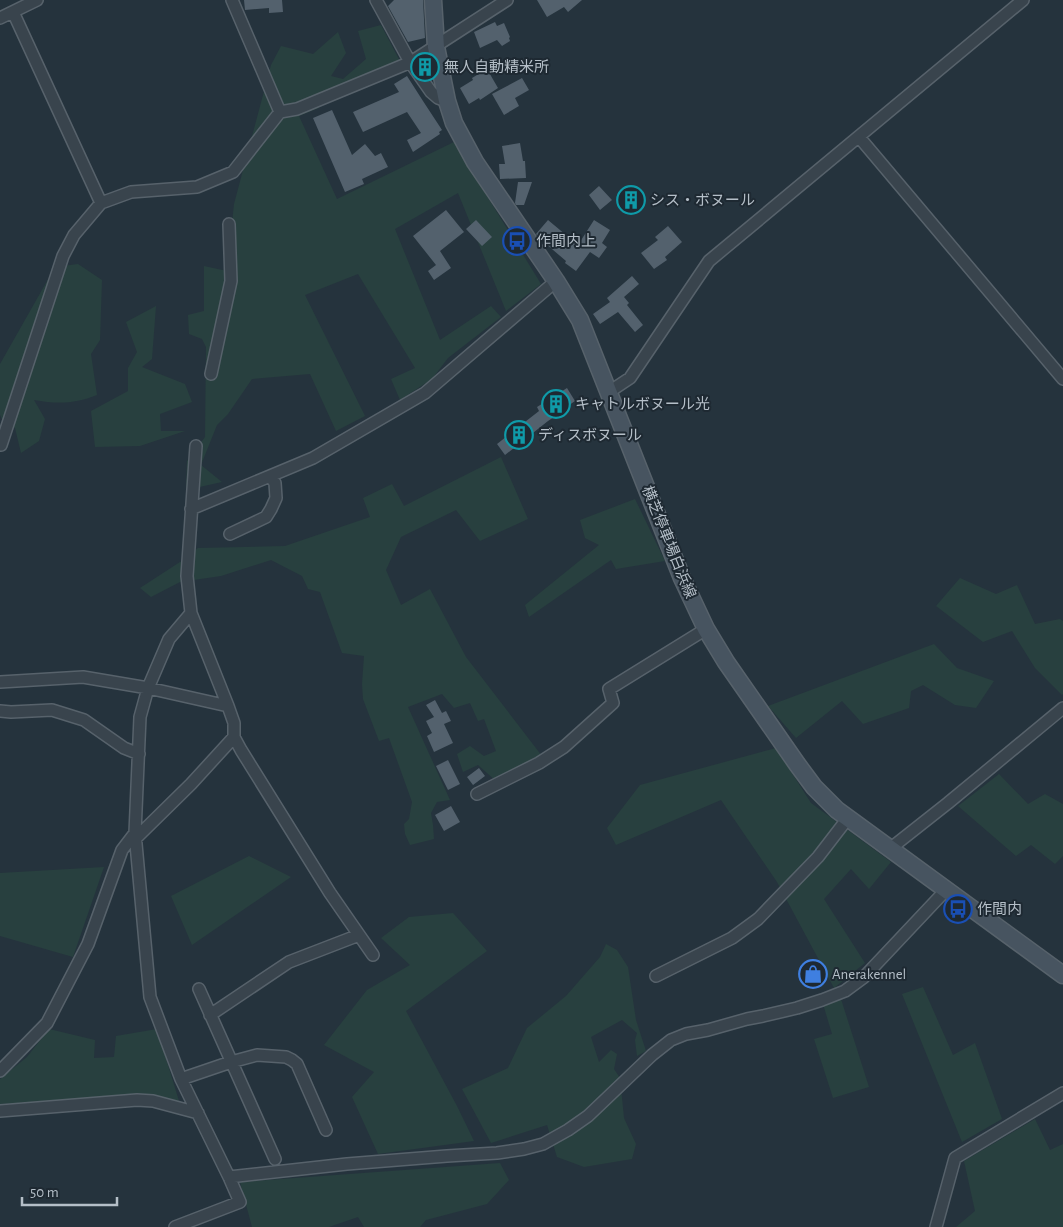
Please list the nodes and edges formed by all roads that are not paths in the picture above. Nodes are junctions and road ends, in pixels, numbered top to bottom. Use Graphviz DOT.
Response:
graph roads {
  1 [pos="232,0"];
  2 [pos="376,0"];
  3 [pos="433,0"];
  4 [pos="507,0"];
  5 [pos="1023,0"];
  6 [pos="32,1"];
  7 [pos="13,12"];
  8 [pos="0,18"];
  9 [pos="436,47"];
  10 [pos="411,62"];
  11 [pos="446,101"];
  12 [pos="280,112"];
  13 [pos="859,137"];
  14 [pos="101,203"];
  15 [pos="230,224"];
  16 [pos="556,281"];
  17 [pos="211,374"];
  18 [pos="1063,379"];
  19 [pos="608,392"];
  20 [pos="1,445"];
  21 [pos="196,446"];
  22 [pos="270,476"];
  23 [pos="191,509"];
  24 [pos="230,534"];
  25 [pos="191,613"];
  26 [pos="706,629"];
  27 [pos="0,682"];
  28 [pos="148,688"];
  29 [pos="228,706"];
  30 [pos="1063,708"];
  31 [pos="0,711"];
  32 [pos="234,737"];
  33 [pos="139,754"];
  34 [pos="477,794"];
  35 [pos="848,818"];
  36 [pos="135,836"];
  37 [pos="890,848"];
  38 [pos="946,890"];
  39 [pos="359,935"];
  40 [pos="374,955"];
  41 [pos="1063,975"];
  42 [pos="656,976"];
  43 [pos="199,989"];
  44 [pos="210,1015"];
  45 [pos="231,1062"];
  46 [pos="0,1070"];
  47 [pos="181,1079"];
  48 [pos="1063,1093"];
  49 [pos="0,1111"];
  50 [pos="198,1113"];
  51 [pos="326,1130"];
  52 [pos="274,1159"];
  53 [pos="229,1177"];
  54 [pos="175,1227"];
  55 [pos="936,1227"];
  1 -- 12 [label="street"];
  2 -- 10 [label="street"];
  3 -- 9 [label="main road, 横芝停車場白浜線"];
  4 -- 9 [label="street"];
  5 -- 13 [label="street"];
  6 -- 7 [label="street"];
  7 -- 8 [label="street"];
  7 -- 14 [label="street"];
  9 -- 10 [label="street"];
  9 -- 11 [label="main road, 横芝停車場白浜線"];
  10 -- 11 [label="street"];
  10 -- 12 [label="street"];
  11 -- 16 [label="main road, 横芝停車場白浜線"];
  12 -- 14 [label="street"];
  13 -- 18 [label="street"];
  13 -- 19 [label="street"];
  14 -- 20 [label="street"];
  15 -- 17 [label="street"];
  16 -- 19 [label="main road, 横芝停車場白浜線"];
  16 -- 22 [label="street"];
  19 -- 26 [label="main road, 横芝停車場白浜線"];
  21 -- 23 [label="street"];
  22 -- 23 [label="street"];
  22 -- 24 [label="street"];
  23 -- 25 [label="street"];
  25 -- 28 [label="street"];
  25 -- 29 [label="street"];
  26 -- 34 [label="street"];
  26 -- 35 [label="main road, 横芝停車場白浜線"];
  27 -- 28 [label="street"];
  28 -- 29 [label="street"];
  28 -- 33 [label="street"];
  29 -- 32 [label="street"];
  30 -- 37 [label="street"];
  31 -- 33 [label="street"];
  32 -- 36 [label="street"];
  32 -- 39 [label="street"];
  33 -- 36 [label="street"];
  35 -- 37 [label="main road, 横芝停車場白浜線"];
  35 -- 42 [label="street"];
  36 -- 46 [label="street"];
  36 -- 47 [label="street"];
  37 -- 38 [label="main road, 横芝停車場白浜線"];
  38 -- 41 [label="main road, 横芝停車場白浜線"];
  38 -- 53 [label="street"];
  39 -- 40 [label="street"];
  39 -- 44 [label="street"];
  43 -- 44 [label="street"];
  44 -- 45 [label="street"];
  45 -- 47 [label="street"];
  45 -- 51 [label="street"];
  45 -- 52 [label="street"];
  47 -- 50 [label="street"];
  48 -- 55 [label="street"];
  49 -- 50 [label="street"];
  50 -- 53 [label="street"];
  53 -- 54 [label="street"];
}
